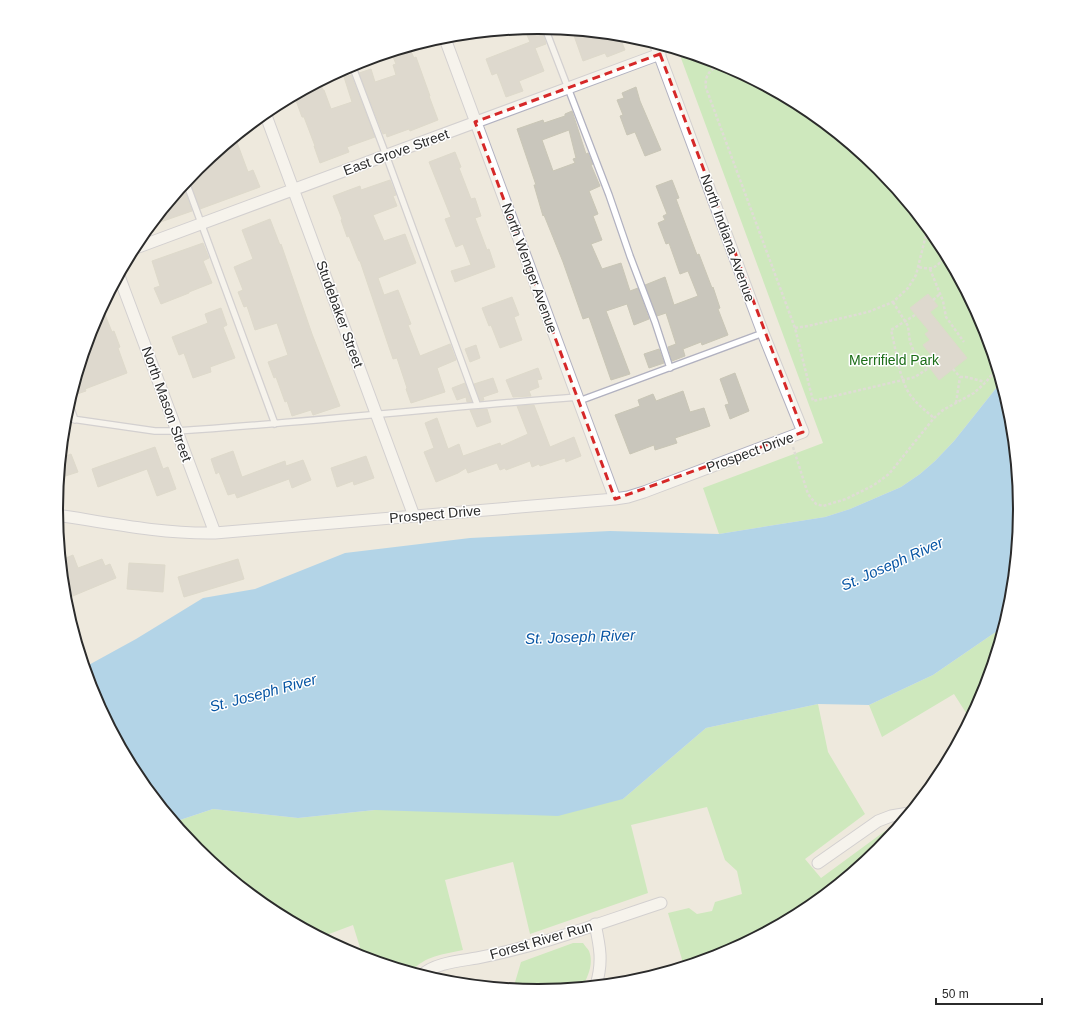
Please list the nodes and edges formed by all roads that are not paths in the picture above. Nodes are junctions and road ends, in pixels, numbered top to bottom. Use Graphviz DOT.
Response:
graph roads {
  1 [pos="547,34"];
  2 [pos="447,43"];
  3 [pos="658,49"];
  4 [pos="660,54"];
  5 [pos="354,71"];
  6 [pos="567,89"];
  7 [pos="267,119"];
  8 [pos="476,122"];
  9 [pos="386,155"];
  10 [pos="188,188"];
  11 [pos="294,190"];
  12 [pos="201,224"];
  13 [pos="143,245"];
  14 [pos="121,282"];
  15 [pos="763,333"];
  16 [pos="670,368"];
  17 [pos="578,399"];
  18 [pos="477,404"];
  19 [pos="73,413"];
  20 [pos="377,415"];
  21 [pos="71,419"];
  22 [pos="75,420"];
  23 [pos="274,424"];
  24 [pos="177,431"];
  25 [pos="803,432"];
  26 [pos="616,499"];
  27 [pos="63,516"];
  28 [pos="414,516"];
  29 [pos="214,533"];
  30 [pos="901,814"];
  31 [pos="818,863"];
  32 [pos="661,903"];
  33 [pos="595,924"];
  34 [pos="427,971"];
  35 [pos="597,980"];
  1 -- 6 [label="lane"];
  2 -- 8 [label="street, North Wenger Avenue"];
  3 -- 4 [label="street, North Indiana Avenue"];
  4 -- 6 [label="street, East Grove Street"];
  4 -- 15 [label="street, North Indiana Avenue"];
  5 -- 9 [label="lane"];
  6 -- 8 [label="street, East Grove Street"];
  6 -- 16 [label="lane"];
  7 -- 11 [label="street, Studebaker Street"];
  8 -- 9 [label="street, East Grove Street"];
  8 -- 17 [label="street, North Wenger Avenue"];
  9 -- 11 [label="street, East Grove Street"];
  9 -- 18 [label="lane"];
  10 -- 12 [label="lane"];
  11 -- 12 [label="street, East Grove Street"];
  11 -- 20 [label="street, Studebaker Street"];
  12 -- 13 [label="street, East Grove Street"];
  12 -- 23 [label="lane"];
  14 -- 24 [label="street, North Mason Street"];
  15 -- 16 [label="lane"];
  15 -- 25 [label="street, North Indiana Avenue"];
  16 -- 17 [label="lane"];
  17 -- 18 [label="lane"];
  17 -- 26 [label="street, North Wenger Avenue"];
  18 -- 20 [label="lane"];
  19 -- 22 [label="lane"];
  20 -- 23 [label="lane"];
  20 -- 28 [label="street, Studebaker Street"];
  21 -- 22 [label="lane"];
  22 -- 24 [label="lane"];
  23 -- 24 [label="lane"];
  24 -- 29 [label="street, North Mason Street"];
  25 -- 26 [label="street, Prospect Drive"];
  26 -- 28 [label="street, Prospect Drive"];
  27 -- 29 [label="street, Prospect Drive"];
  28 -- 29 [label="street, Prospect Drive"];
  30 -- 31 [label="street"];
  32 -- 33 [label="street, Forest River Run"];
  33 -- 34 [label="street, Forest River Run"];
  33 -- 35 [label="street"];
}
